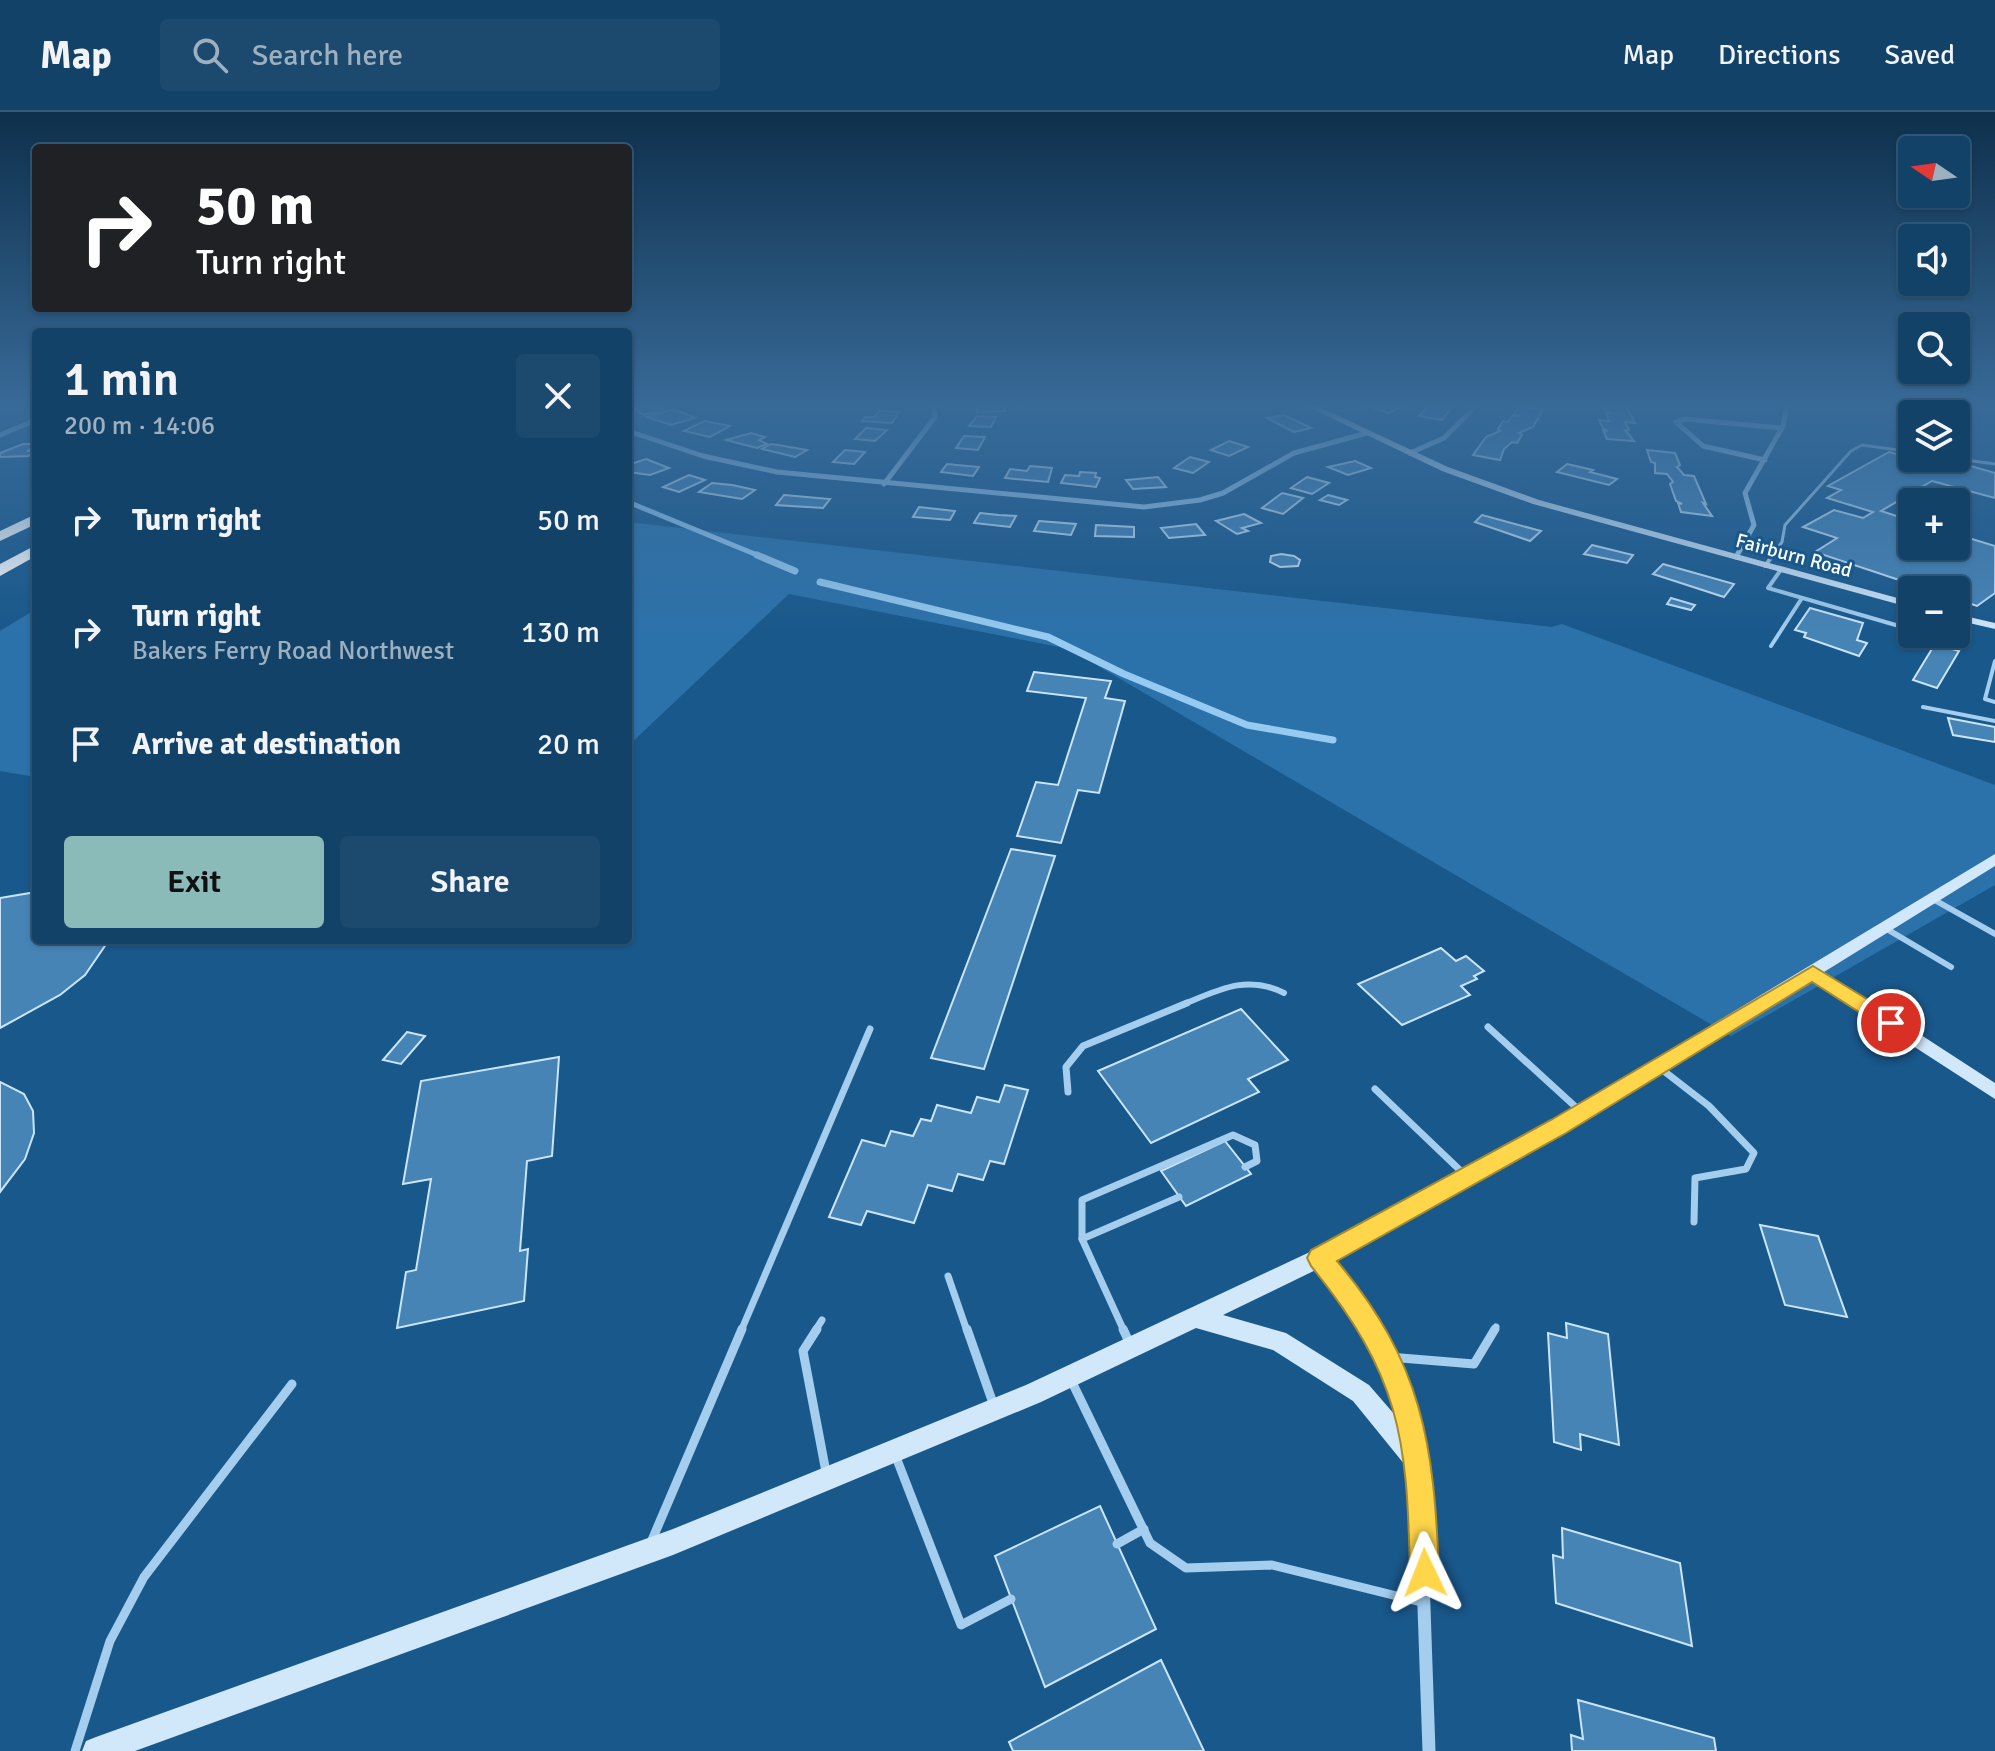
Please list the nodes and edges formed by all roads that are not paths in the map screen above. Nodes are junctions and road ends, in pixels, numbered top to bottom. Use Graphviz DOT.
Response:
graph roads {
  1 [pos="865,481"];
  2 [pos="886,481"];
  3 [pos="1243,481"];
  4 [pos="1483,481"];
  5 [pos="1752,481"];
  6 [pos="1824,481"];
  7 [pos="884,484"];
  8 [pos="32,520"];
  9 [pos="0,537"];
  10 [pos="32,552"];
  11 [pos="1736,558"];
  12 [pos="1765,566"];
  13 [pos="0,571"];
  14 [pos="1780,571"];
  15 [pos="1802,598"];
  16 [pos="1898,601"];
  17 [pos="1970,620"];
  18 [pos="1898,626"];
  19 [pos="1995,626"];
  20 [pos="1771,646"];
  21 [pos="1995,661"];
  22 [pos="1995,702"];
  23 [pos="1923,707"];
  24 [pos="1995,721"];
  25 [pos="1995,859"];
  26 [pos="1931,898"];
  27 [pos="1885,928"];
  28 [pos="1995,934"];
  29 [pos="1951,967"];
  30 [pos="1813,973"];
  31 [pos="1284,993"];
  32 [pos="1488,1027"];
  33 [pos="870,1029"];
  34 [pos="1658,1067"];
  35 [pos="1375,1089"];
  36 [pos="1068,1092"];
  37 [pos="1995,1092"];
  38 [pos="1582,1113"];
  39 [pos="1245,1167"];
  40 [pos="1467,1177"];
  41 [pos="1179,1197"];
  42 [pos="1694,1222"];
  43 [pos="1082,1239"];
  44 [pos="1319,1258"];
  45 [pos="948,1276"];
  46 [pos="1195,1317"];
  47 [pos="822,1320"];
  48 [pos="1496,1327"];
  49 [pos="1132,1347"];
  50 [pos="1389,1357"];
  51 [pos="1069,1377"];
  52 [pos="292,1384"];
  53 [pos="996,1410"];
  54 [pos="894,1452"];
  55 [pos="1418,1461"];
  56 [pos="827,1479"];
  57 [pos="1144,1529"];
  58 [pos="1117,1544"];
  59 [pos="647,1552"];
  60 [pos="1011,1599"];
  61 [pos="1426,1603"];
  62 [pos="75,1751"];
  63 [pos="96,1751"];
  64 [pos="1429,1751"];
  1 -- 7 [label="street"];
  2 -- 7 [label="street"];
  3 -- 7 [label="street"];
  4 -- 11 [label="main road, Fairburn Road"];
  5 -- 11 [label="street"];
  6 -- 12 [label="lane"];
  8 -- 9 [label="highway"];
  10 -- 13 [label="highway"];
  11 -- 12 [label="main road, Fairburn Road"];
  12 -- 14 [label="main road, Fairburn Road"];
  14 -- 15 [label="lane"];
  14 -- 16 [label="main road, Fairburn Road"];
  15 -- 18 [label="lane"];
  15 -- 20 [label="lane"];
  17 -- 19 [label="main road"];
  21 -- 22 [label="lane"];
  23 -- 24 [label="lane"];
  25 -- 26 [label="main road"];
  26 -- 27 [label="main road"];
  26 -- 28 [label="lane"];
  27 -- 29 [label="lane"];
  27 -- 30 [label="main road"];
  30 -- 34 [label="main road"];
  30 -- 37 [label="main road"];
  31 -- 36 [label="lane"];
  32 -- 38 [label="lane"];
  33 -- 59 [label="lane"];
  34 -- 38 [label="main road"];
  34 -- 42 [label="lane"];
  35 -- 40 [label="lane"];
  38 -- 40 [label="main road"];
  39 -- 43 [label="lane"];
  40 -- 44 [label="main road"];
  41 -- 43 [label="lane"];
  43 -- 49 [label="lane"];
  44 -- 46 [label="main road"];
  44 -- 50 [label="street"];
  45 -- 53 [label="lane"];
  46 -- 49 [label="main road"];
  46 -- 55 [label="main road"];
  47 -- 56 [label="lane"];
  48 -- 50 [label="lane"];
  49 -- 51 [label="main road"];
  50 -- 55 [label="street"];
  51 -- 53 [label="main road"];
  51 -- 57 [label="lane"];
  52 -- 62 [label="lane"];
  53 -- 54 [label="main road"];
  54 -- 56 [label="main road"];
  54 -- 60 [label="lane"];
  55 -- 61 [label="street"];
  56 -- 59 [label="main road"];
  57 -- 58 [label="lane"];
  57 -- 61 [label="lane"];
  59 -- 63 [label="main road"];
  61 -- 64 [label="street"];
}
